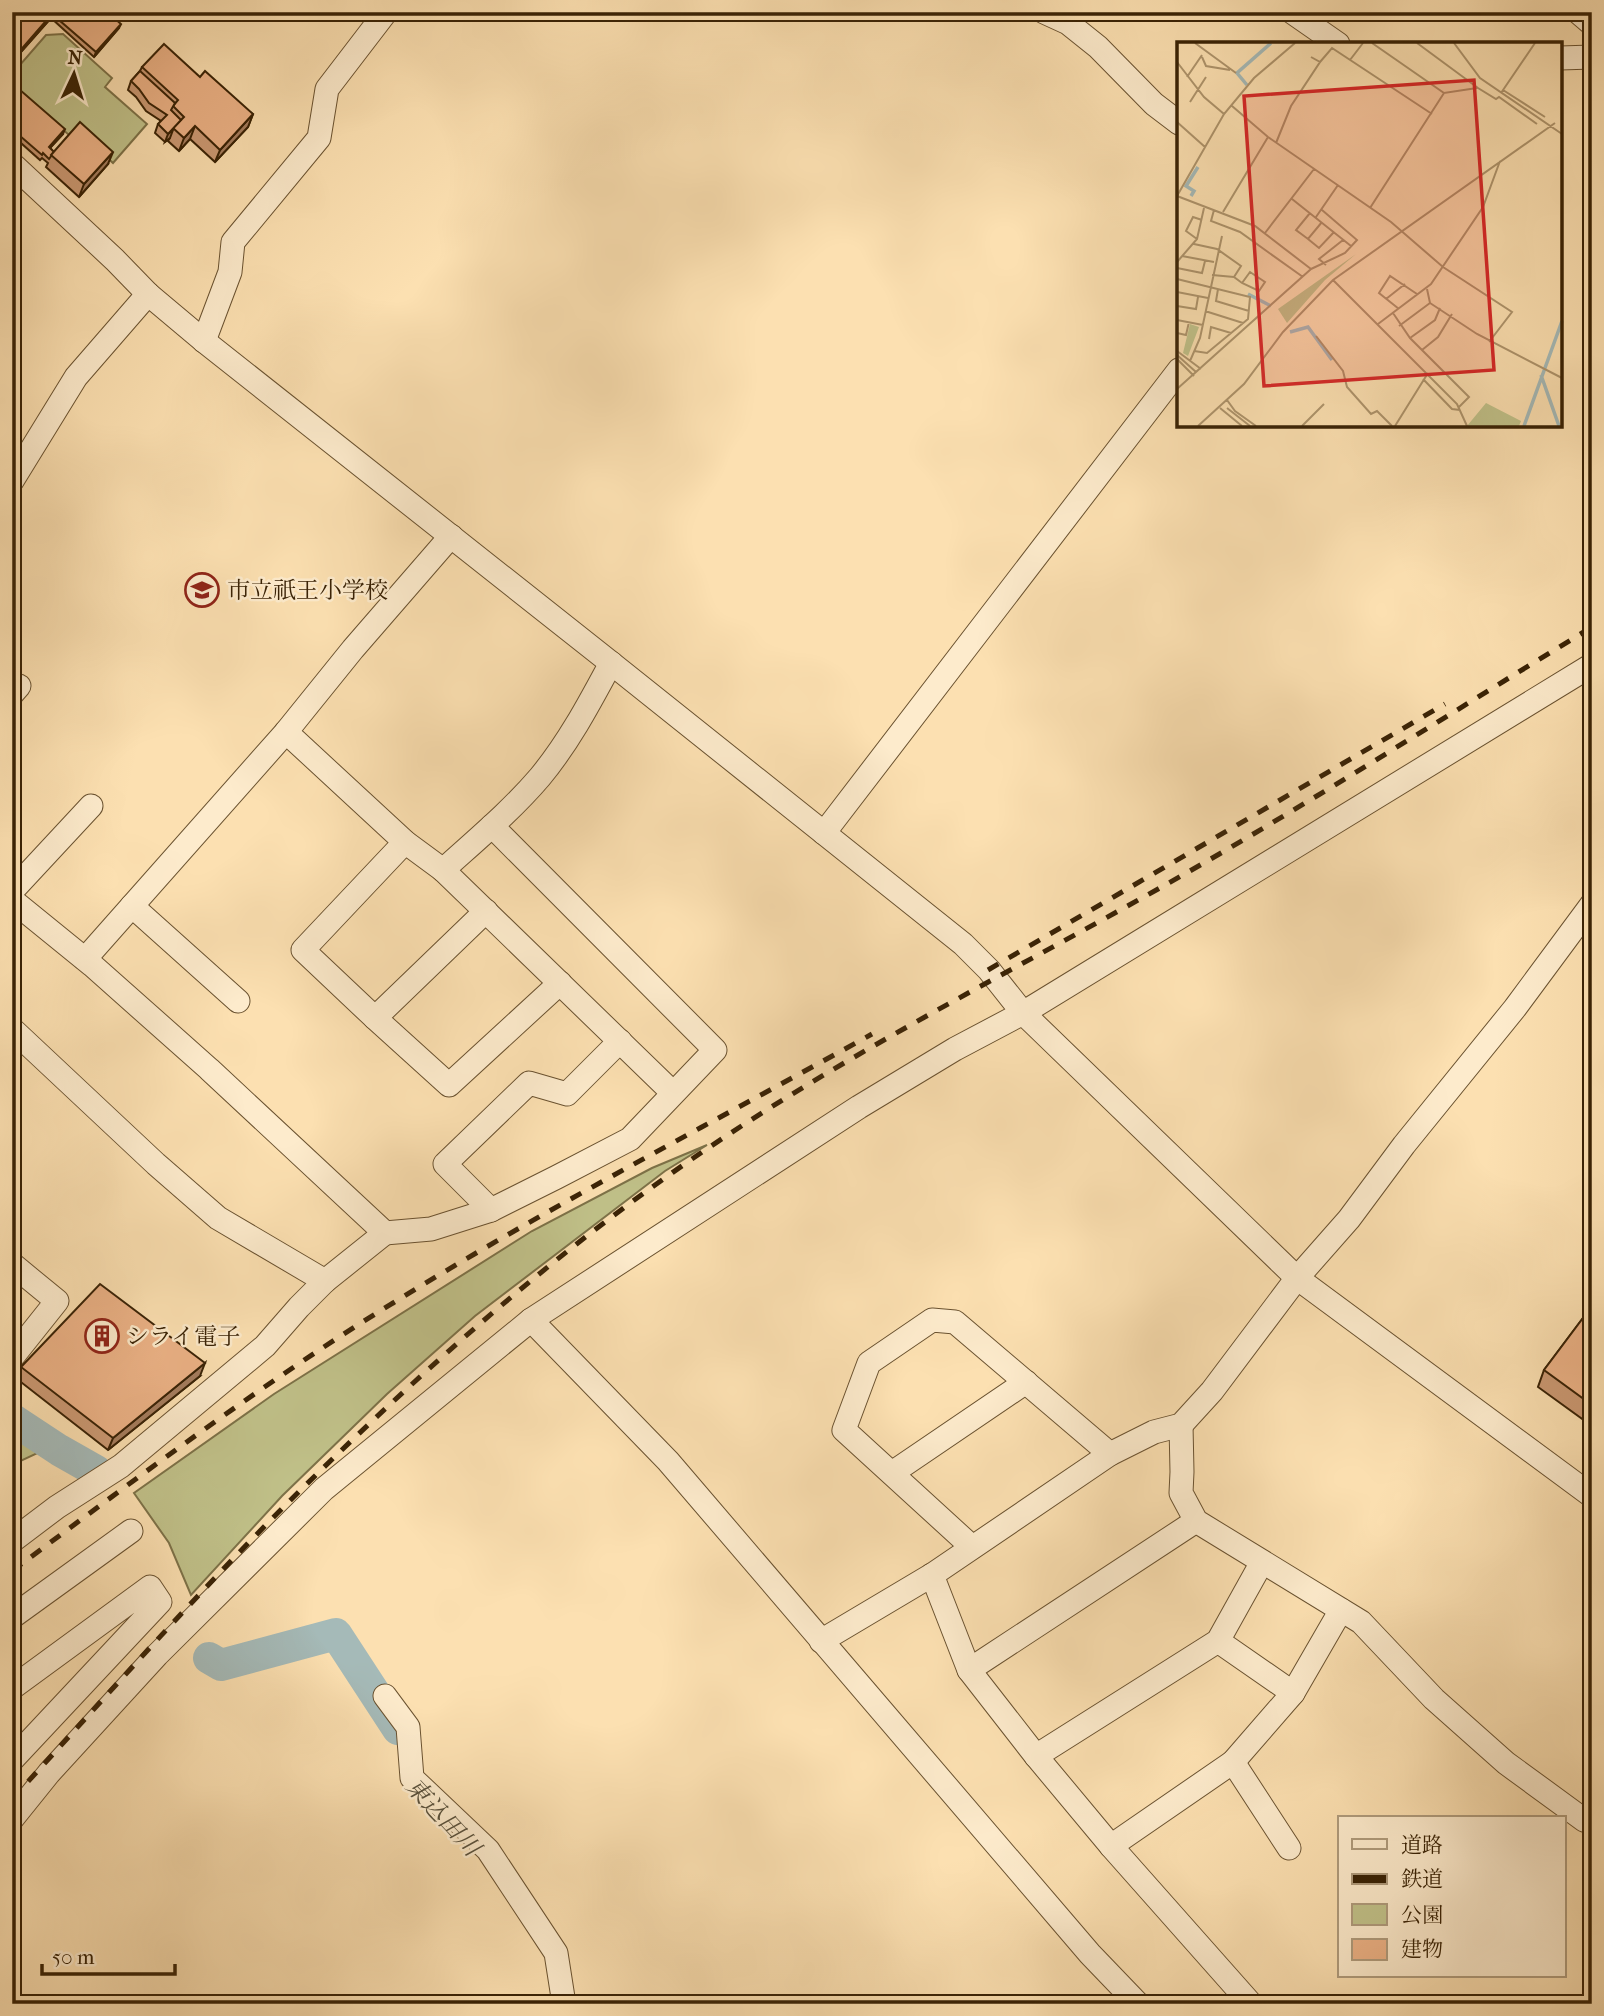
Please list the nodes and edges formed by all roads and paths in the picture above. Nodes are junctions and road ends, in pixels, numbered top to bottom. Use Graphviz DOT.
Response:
graph roads {
  1 [pos="386,12"];
  2 [pos="1044,12"];
  3 [pos="1292,12"];
  4 [pos="1578,12"];
  5 [pos="1592,24"];
  6 [pos="1335,42"];
  7 [pos="1592,57"];
  8 [pos="1562,58"];
  9 [pos="1177,121"];
  10 [pos="12,164"];
  11 [pos="148,294"];
  12 [pos="204,341"];
  13 [pos="1177,373"];
  14 [pos="12,481"];
  15 [pos="451,536"];
  16 [pos="611,663"];
  17 [pos="1592,665"];
  18 [pos="286,732"];
  19 [pos="91,806"];
  20 [pos="492,826"];
  21 [pos="824,834"];
  22 [pos="405,842"];
  23 [pos="443,870"];
  24 [pos="14,902"];
  25 [pos="1592,904"];
  26 [pos="132,906"];
  27 [pos="486,911"];
  28 [pos="85,960"];
  29 [pos="560,983"];
  30 [pos="237,1001"];
  31 [pos="1023,1013"];
  32 [pos="375,1018"];
  33 [pos="12,1029"];
  34 [pos="620,1041"];
  35 [pos="673,1093"];
  36 [pos="491,1210"];
  37 [pos="386,1233"];
  38 [pos="12,1264"];
  39 [pos="1297,1278"];
  40 [pos="325,1281"];
  41 [pos="531,1320"];
  42 [pos="12,1354"];
  43 [pos="1026,1382"];
  44 [pos="1181,1425"];
  45 [pos="1110,1454"];
  46 [pos="892,1473"];
  47 [pos="1592,1496"];
  48 [pos="1196,1521"];
  49 [pos="131,1531"];
  50 [pos="12,1541"];
  51 [pos="972,1547"];
  52 [pos="1262,1562"];
  53 [pos="932,1575"];
  54 [pos="1341,1610"];
  55 [pos="12,1617"];
  56 [pos="821,1641"];
  57 [pos="1217,1641"];
  58 [pos="969,1670"];
  59 [pos="12,1688"];
  60 [pos="1293,1693"];
  61 [pos="385,1696"];
  62 [pos="1036,1756"];
  63 [pos="12,1760"];
  64 [pos="1233,1762"];
  65 [pos="1589,1818"];
  66 [pos="12,1819"];
  67 [pos="1111,1846"];
  68 [pos="1289,1848"];
  69 [pos="564,2004"];
  70 [pos="1138,2004"];
  71 [pos="1251,2004"];
  1 -- 12 [label="street"];
  2 -- 9 [label="street"];
  3 -- 6 [label="street"];
  4 -- 5 [label="street"];
  7 -- 8 [label="street"];
  10 -- 11 [label="street"];
  11 -- 12 [label="street"];
  11 -- 14 [label="street"];
  12 -- 15 [label="street"];
  13 -- 21 [label="street"];
  15 -- 16 [label="street"];
  15 -- 18 [label="street"];
  16 -- 20 [label="street"];
  16 -- 21 [label="street"];
  17 -- 31 [label="street"];
  18 -- 22 [label="street"];
  18 -- 26 [label="street"];
  19 -- 24 [label="street"];
  20 -- 23 [label="street"];
  20 -- 35 [label="street"];
  21 -- 31 [label="street"];
  22 -- 23 [label="street"];
  22 -- 32 [label="street"];
  23 -- 27 [label="street"];
  24 -- 28 [label="street"];
  25 -- 39 [label="street"];
  26 -- 28 [label="street"];
  26 -- 30 [label="street"];
  27 -- 29 [label="street"];
  27 -- 32 [label="street"];
  28 -- 37 [label="street"];
  29 -- 32 [label="street"];
  29 -- 34 [label="street"];
  31 -- 39 [label="street"];
  31 -- 41 [label="street"];
  33 -- 40 [label="street"];
  34 -- 35 [label="street"];
  34 -- 36 [label="street"];
  35 -- 36 [label="street"];
  36 -- 37 [label="street"];
  37 -- 40 [label="street"];
  38 -- 42 [label="street"];
  39 -- 44 [label="street"];
  39 -- 47 [label="street"];
  40 -- 50 [label="street"];
  41 -- 56 [label="street"];
  41 -- 66 [label="street"];
  43 -- 45 [label="street"];
  43 -- 46 [label="street"];
  43 -- 46 [label="street"];
  44 -- 45 [label="street"];
  44 -- 48 [label="street"];
  45 -- 51 [label="street"];
  46 -- 51 [label="street"];
  48 -- 52 [label="street"];
  48 -- 58 [label="street"];
  49 -- 55 [label="street"];
  51 -- 53 [label="street"];
  52 -- 54 [label="street"];
  52 -- 57 [label="street"];
  53 -- 56 [label="street"];
  53 -- 58 [label="street"];
  54 -- 60 [label="street"];
  54 -- 65 [label="street"];
  56 -- 70 [label="street"];
  57 -- 60 [label="street"];
  57 -- 62 [label="street"];
  58 -- 62 [label="street"];
  59 -- 63 [label="street"];
  60 -- 64 [label="street"];
  61 -- 69 [label="street"];
  62 -- 67 [label="street"];
  64 -- 67 [label="street"];
  64 -- 68 [label="street"];
  67 -- 71 [label="street"];
}
